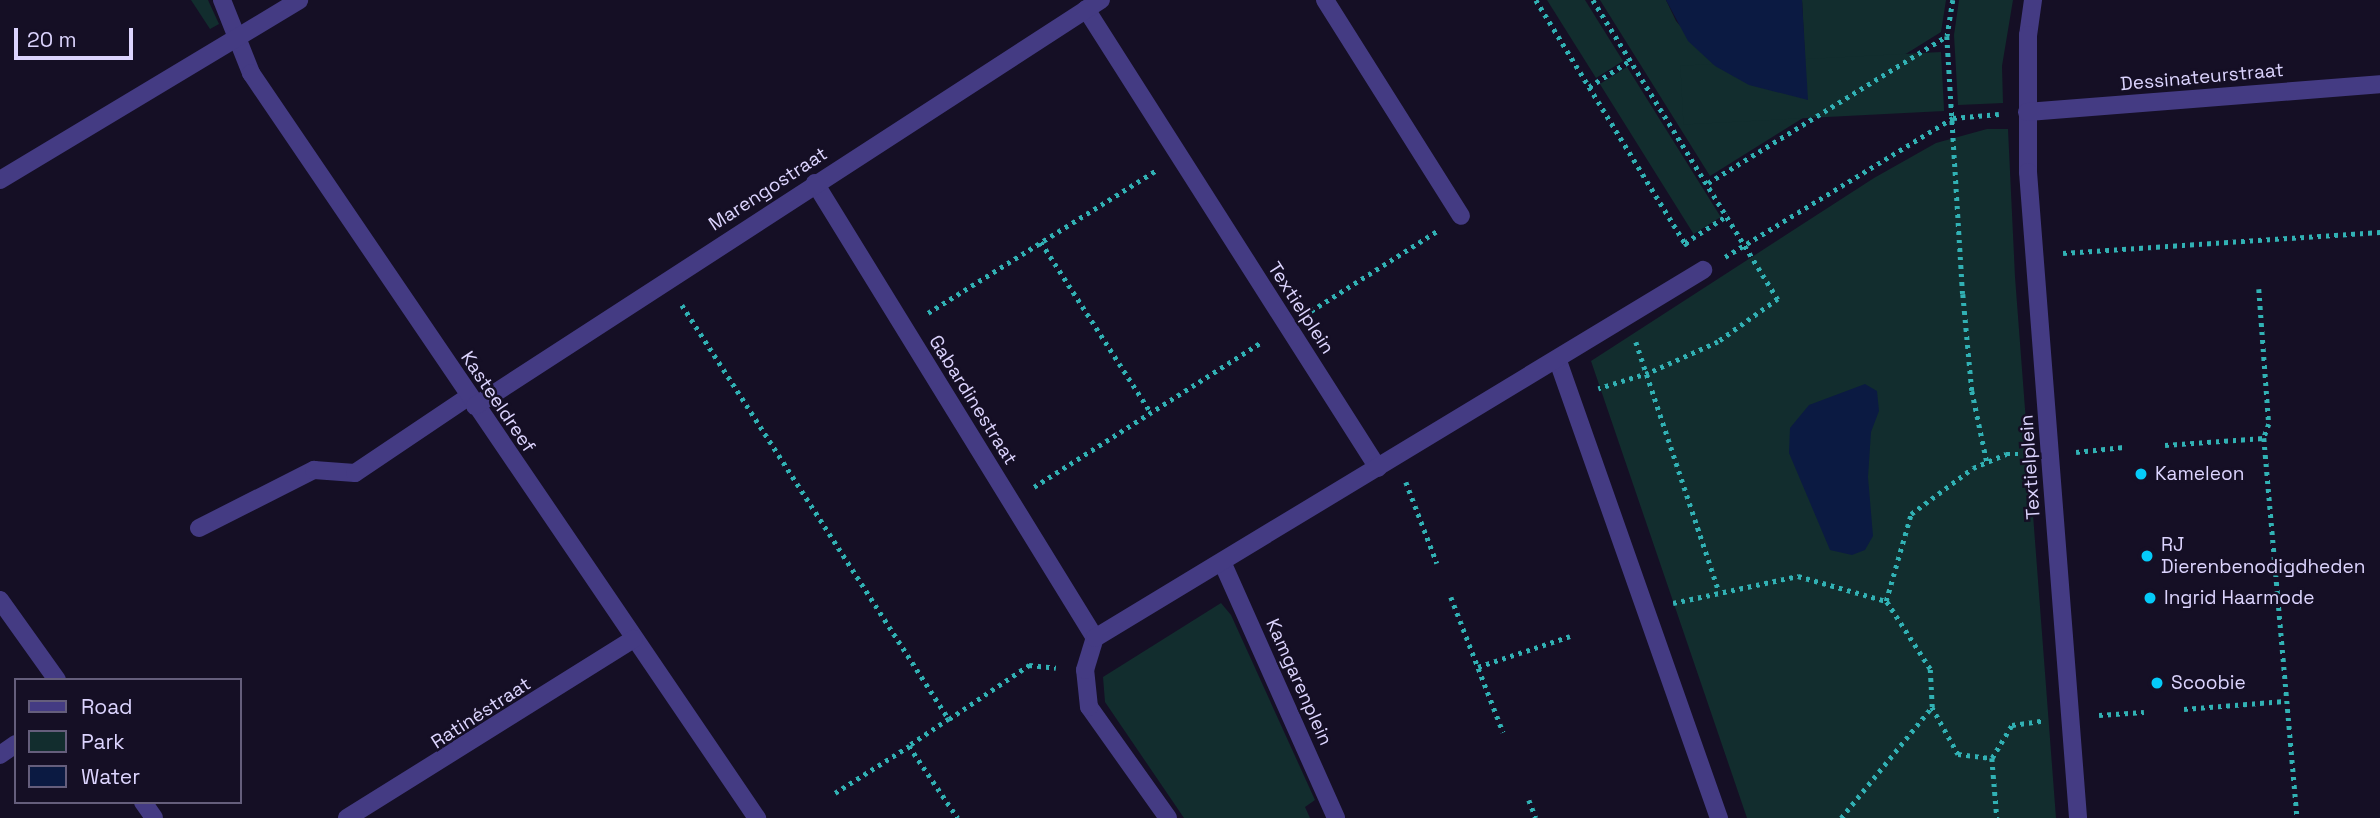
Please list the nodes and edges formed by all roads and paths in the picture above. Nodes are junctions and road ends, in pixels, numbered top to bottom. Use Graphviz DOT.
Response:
graph roads {
  1 [pos="222,0"];
  2 [pos="299,0"];
  3 [pos="1325,0"];
  4 [pos="1536,0"];
  5 [pos="1593,0"];
  6 [pos="1953,0"];
  7 [pos="2033,0"];
  8 [pos="1094,5"];
  9 [pos="1948,36"];
  10 [pos="237,38"];
  11 [pos="1631,60"];
  12 [pos="2380,84"];
  13 [pos="1589,87"];
  14 [pos="2027,112"];
  15 [pos="1952,118"];
  16 [pos="1179,156"];
  17 [pos="0,180"];
  18 [pos="815,183"];
  19 [pos="1708,183"];
  20 [pos="1461,216"];
  21 [pos="2380,232"];
  22 [pos="1041,242"];
  23 [pos="1685,243"];
  24 [pos="1746,244"];
  25 [pos="2035,254"];
  26 [pos="1703,270"];
  27 [pos="666,281"];
  28 [pos="2259,289"];
  29 [pos="1624,320"];
  30 [pos="1288,326"];
  31 [pos="904,328"];
  32 [pos="1558,361"];
  33 [pos="1649,373"];
  34 [pos="1570,397"];
  35 [pos="472,402"];
  36 [pos="1151,413"];
  37 [pos="2264,438"];
  38 [pos="2165,445"];
  39 [pos="2124,447"];
  40 [pos="2050,454"];
  41 [pos="1987,461"];
  42 [pos="1385,464"];
  43 [pos="1011,502"];
  44 [pos="198,528"];
  45 [pos="1437,563"];
  46 [pos="1223,564"];
  47 [pos="1719,591"];
  48 [pos="1451,597"];
  49 [pos="0,600"];
  50 [pos="1886,601"];
  51 [pos="1645,610"];
  52 [pos="1570,636"];
  53 [pos="1095,638"];
  54 [pos="634,639"];
  55 [pos="1478,667"];
  56 [pos="1085,670"];
  57 [pos="56,678"];
  58 [pos="2285,701"];
  59 [pos="1932,707"];
  60 [pos="2184,709"];
  61 [pos="2144,712"];
  62 [pos="2070,718"];
  63 [pos="949,719"];
  64 [pos="1503,732"];
  65 [pos="909,746"];
  66 [pos="1992,758"];
  67 [pos="835,793"];
  68 [pos="1529,800"];
  69 [pos="347,818"];
  70 [pos="757,818"];
  71 [pos="958,818"];
  72 [pos="1168,818"];
  73 [pos="1336,818"];
  74 [pos="1536,818"];
  75 [pos="1719,818"];
  76 [pos="1841,818"];
  77 [pos="1997,818"];
  78 [pos="2078,818"];
  79 [pos="2297,818"];
  1 -- 10 [label="street, Kasteeldreef"];
  2 -- 10 [label="street"];
  3 -- 20 [label="street"];
  4 -- 13 [label="path"];
  5 -- 11 [label="path"];
  6 -- 9 [label="path"];
  7 -- 14 [label="street, Textielplein"];
  8 -- 16 [label="street, Textielplein"];
  8 -- 18 [label="street, Marengostraat"];
  9 -- 15 [label="path"];
  9 -- 19 [label="path"];
  10 -- 17 [label="street"];
  10 -- 35 [label="street, Kasteeldreef"];
  11 -- 13 [label="path"];
  11 -- 19 [label="path"];
  12 -- 14 [label="street, Dessinateurstraat"];
  13 -- 23 [label="path"];
  14 -- 15 [label="path"];
  14 -- 25 [label="street, Textielplein"];
  15 -- 24 [label="path"];
  15 -- 41 [label="path"];
  16 -- 22 [label="path"];
  16 -- 30 [label="street, Textielplein"];
  18 -- 27 [label="street, Marengostraat"];
  18 -- 31 [label="street, Gabardinestraat"];
  19 -- 24 [label="path"];
  20 -- 30 [label="path"];
  21 -- 25 [label="path"];
  22 -- 31 [label="path"];
  22 -- 36 [label="path"];
  24 -- 26 [label="path"];
  24 -- 33 [label="path"];
  25 -- 40 [label="street, Textielplein"];
  26 -- 29 [label="street"];
  27 -- 35 [label="street, Marengostraat"];
  27 -- 63 [label="path"];
  28 -- 37 [label="path"];
  29 -- 32 [label="street"];
  29 -- 33 [label="path"];
  30 -- 36 [label="path"];
  30 -- 42 [label="street, Textielplein"];
  31 -- 43 [label="street, Gabardinestraat"];
  32 -- 34 [label="street"];
  32 -- 42 [label="street"];
  33 -- 34 [label="path"];
  33 -- 47 [label="path"];
  34 -- 51 [label="street"];
  35 -- 44 [label="street, Marengostraat"];
  35 -- 54 [label="street, Kasteeldreef"];
  36 -- 43 [label="path"];
  37 -- 38 [label="path"];
  37 -- 58 [label="path"];
  39 -- 40 [label="path"];
  40 -- 41 [label="path"];
  40 -- 62 [label="street, Textielplein"];
  41 -- 50 [label="path"];
  42 -- 45 [label="path"];
  42 -- 46 [label="street"];
  43 -- 53 [label="street, Gabardinestraat"];
  46 -- 53 [label="street"];
  46 -- 73 [label="street, Kamgarenplein"];
  47 -- 50 [label="path"];
  47 -- 51 [label="path"];
  48 -- 55 [label="path"];
  49 -- 57 [label="street"];
  50 -- 59 [label="path"];
  51 -- 75 [label="street"];
  52 -- 55 [label="path"];
  53 -- 56 [label="street"];
  54 -- 69 [label="street, Ratinéstraat"];
  54 -- 70 [label="street, Kasteeldreef"];
  55 -- 64 [label="path"];
  56 -- 63 [label="path"];
  56 -- 72 [label="street"];
  58 -- 60 [label="path"];
  58 -- 79 [label="path"];
  59 -- 66 [label="path"];
  59 -- 76 [label="path"];
  61 -- 62 [label="path"];
  62 -- 66 [label="path"];
  62 -- 78 [label="street, Textielplein"];
  63 -- 65 [label="path"];
  65 -- 67 [label="path"];
  65 -- 71 [label="path"];
  66 -- 77 [label="path"];
  68 -- 74 [label="path"];
}
